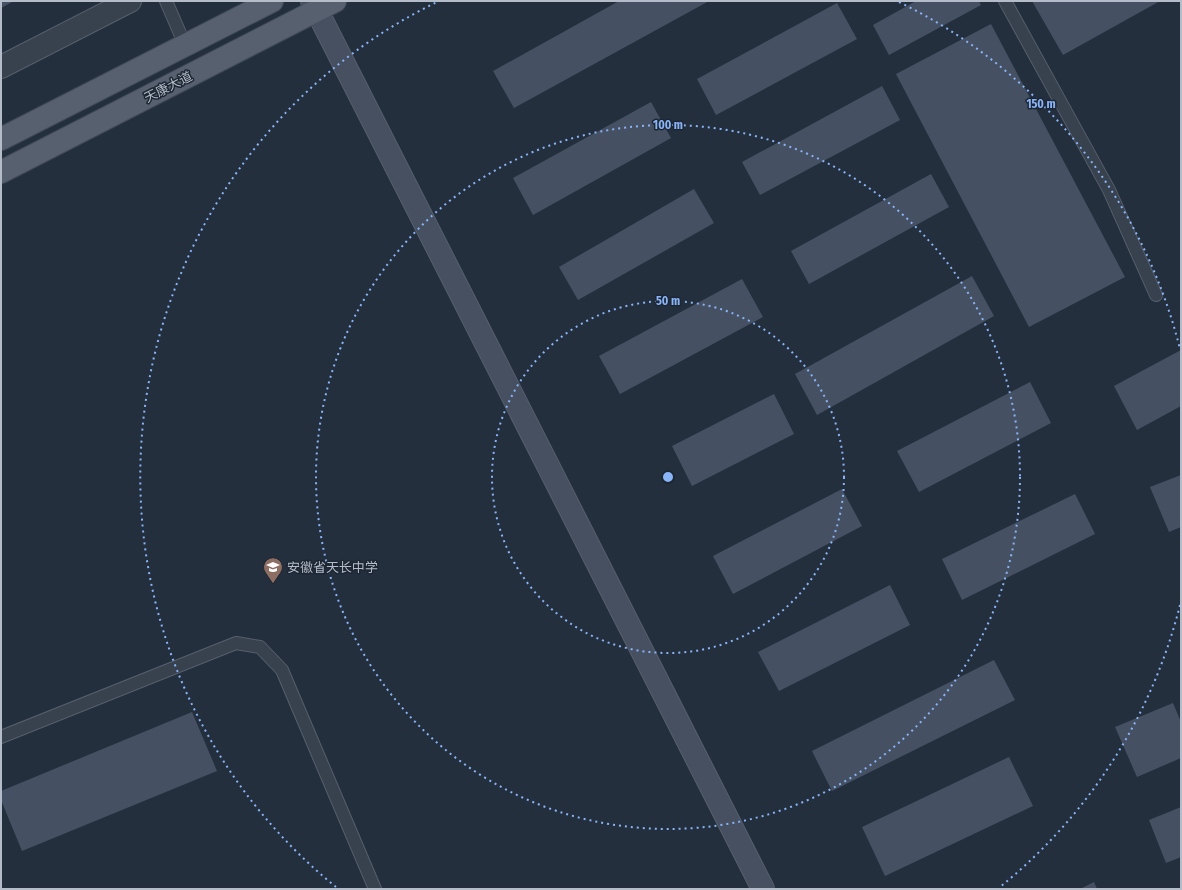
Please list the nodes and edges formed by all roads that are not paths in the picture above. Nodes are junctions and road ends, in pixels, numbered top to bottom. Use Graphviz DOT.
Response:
graph roads {
  1 [pos="130,1"];
  2 [pos="166,1"];
  3 [pos="272,1"];
  4 [pos="1005,1"];
  5 [pos="321,4"];
  6 [pos="185,45"];
  7 [pos="1,67"];
  8 [pos="1,139"];
  9 [pos="1,172"];
  10 [pos="1156,295"];
  11 [pos="1,737"];
  12 [pos="375,889"];
  13 [pos="763,889"];
  1 -- 7 [label="street"];
  2 -- 6 [label="lane"];
  3 -- 6 [label="main road"];
  4 -- 10 [label="lane"];
  5 -- 9 [label="main road, 天康大道"];
  5 -- 13 [label="street"];
  6 -- 8 [label="main road"];
  11 -- 12 [label="lane"];
}
